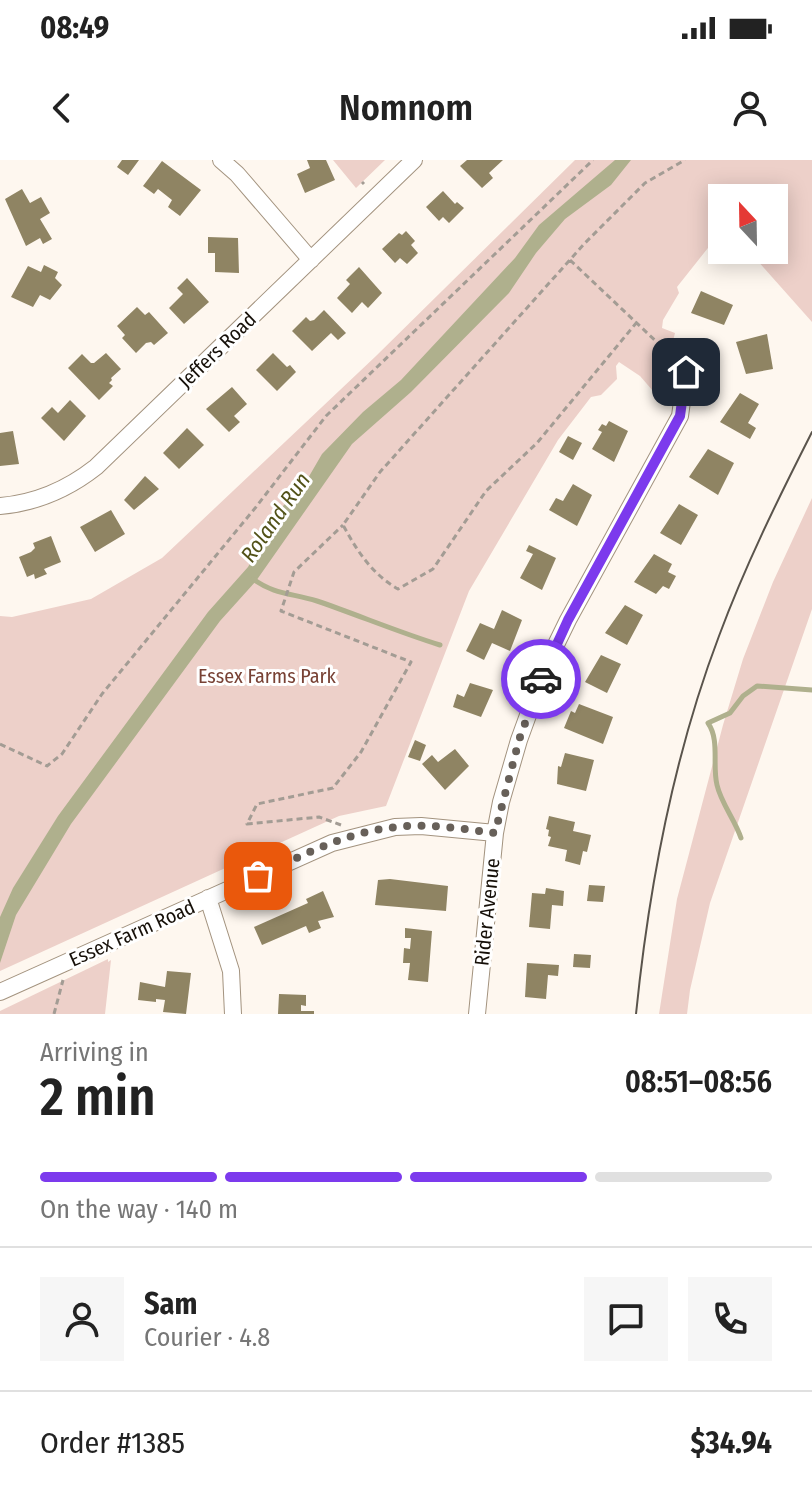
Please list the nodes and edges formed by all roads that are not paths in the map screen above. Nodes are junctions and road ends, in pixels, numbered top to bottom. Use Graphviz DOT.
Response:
graph roads {
  1 [pos="221,160"];
  2 [pos="414,160"];
  3 [pos="311,260"];
  4 [pos="686,372"];
  5 [pos="0,506"];
  6 [pos="495,833"];
  7 [pos="208,898"];
  8 [pos="0,992"];
  9 [pos="233,1014"];
  10 [pos="477,1014"];
  1 -- 3 [label="street"];
  2 -- 3 [label="street, Jeffers Road"];
  3 -- 5 [label="street, Jeffers Road"];
  4 -- 6 [label="street, Rider Avenue"];
  6 -- 7 [label="street, Essex Farm Road"];
  6 -- 10 [label="street, Rider Avenue"];
  7 -- 8 [label="street, Essex Farm Road"];
  7 -- 9 [label="street"];
}
